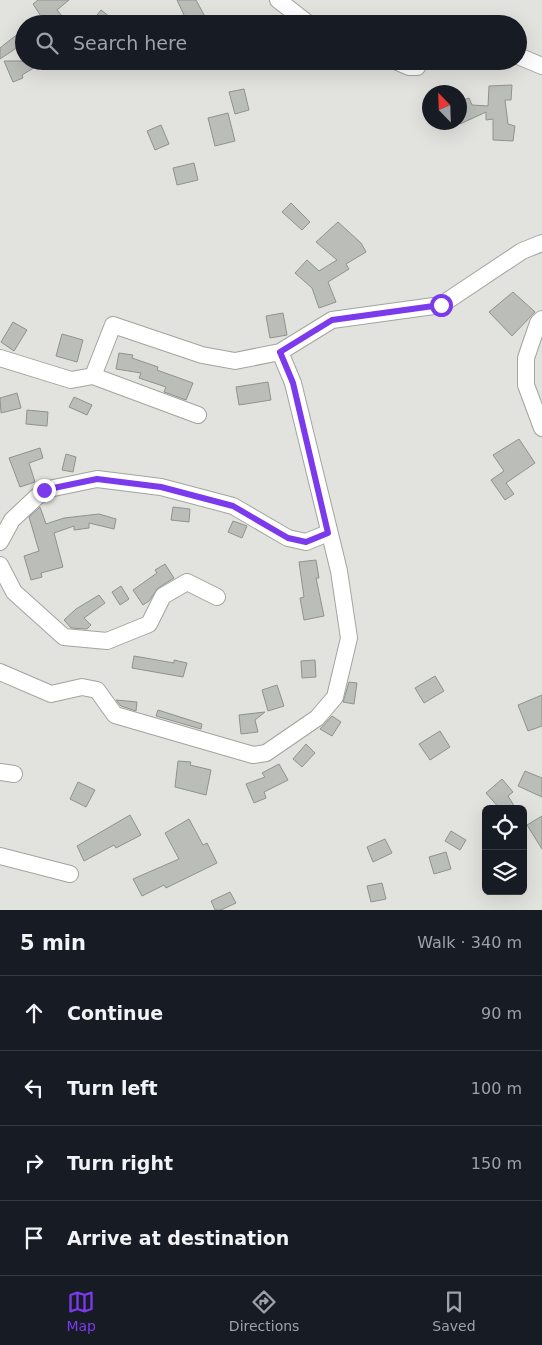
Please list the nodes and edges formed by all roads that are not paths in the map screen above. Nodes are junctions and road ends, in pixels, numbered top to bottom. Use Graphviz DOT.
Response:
graph roads {
  1 [pos="278,0"];
  2 [pos="297,15"];
  3 [pos="527,60"];
  4 [pos="542,66"];
  5 [pos="542,243"];
  6 [pos="542,319"];
  7 [pos="280,352"];
  8 [pos="0,358"];
  9 [pos="93,376"];
  10 [pos="198,415"];
  11 [pos="542,428"];
  12 [pos="328,533"];
  13 [pos="0,542"];
  14 [pos="0,565"];
  15 [pos="217,597"];
  16 [pos="0,672"];
  17 [pos="0,856"];
  18 [pos="70,874"];
  1 -- 2 [label="street"];
  3 -- 4 [label="street"];
  5 -- 7 [label="street"];
  6 -- 11 [label="street"];
  7 -- 9 [label="street"];
  7 -- 12 [label="street"];
  8 -- 9 [label="street"];
  9 -- 10 [label="street"];
  12 -- 13 [label="street"];
  12 -- 16 [label="street"];
  14 -- 15 [label="street"];
  17 -- 18 [label="street"];
}
